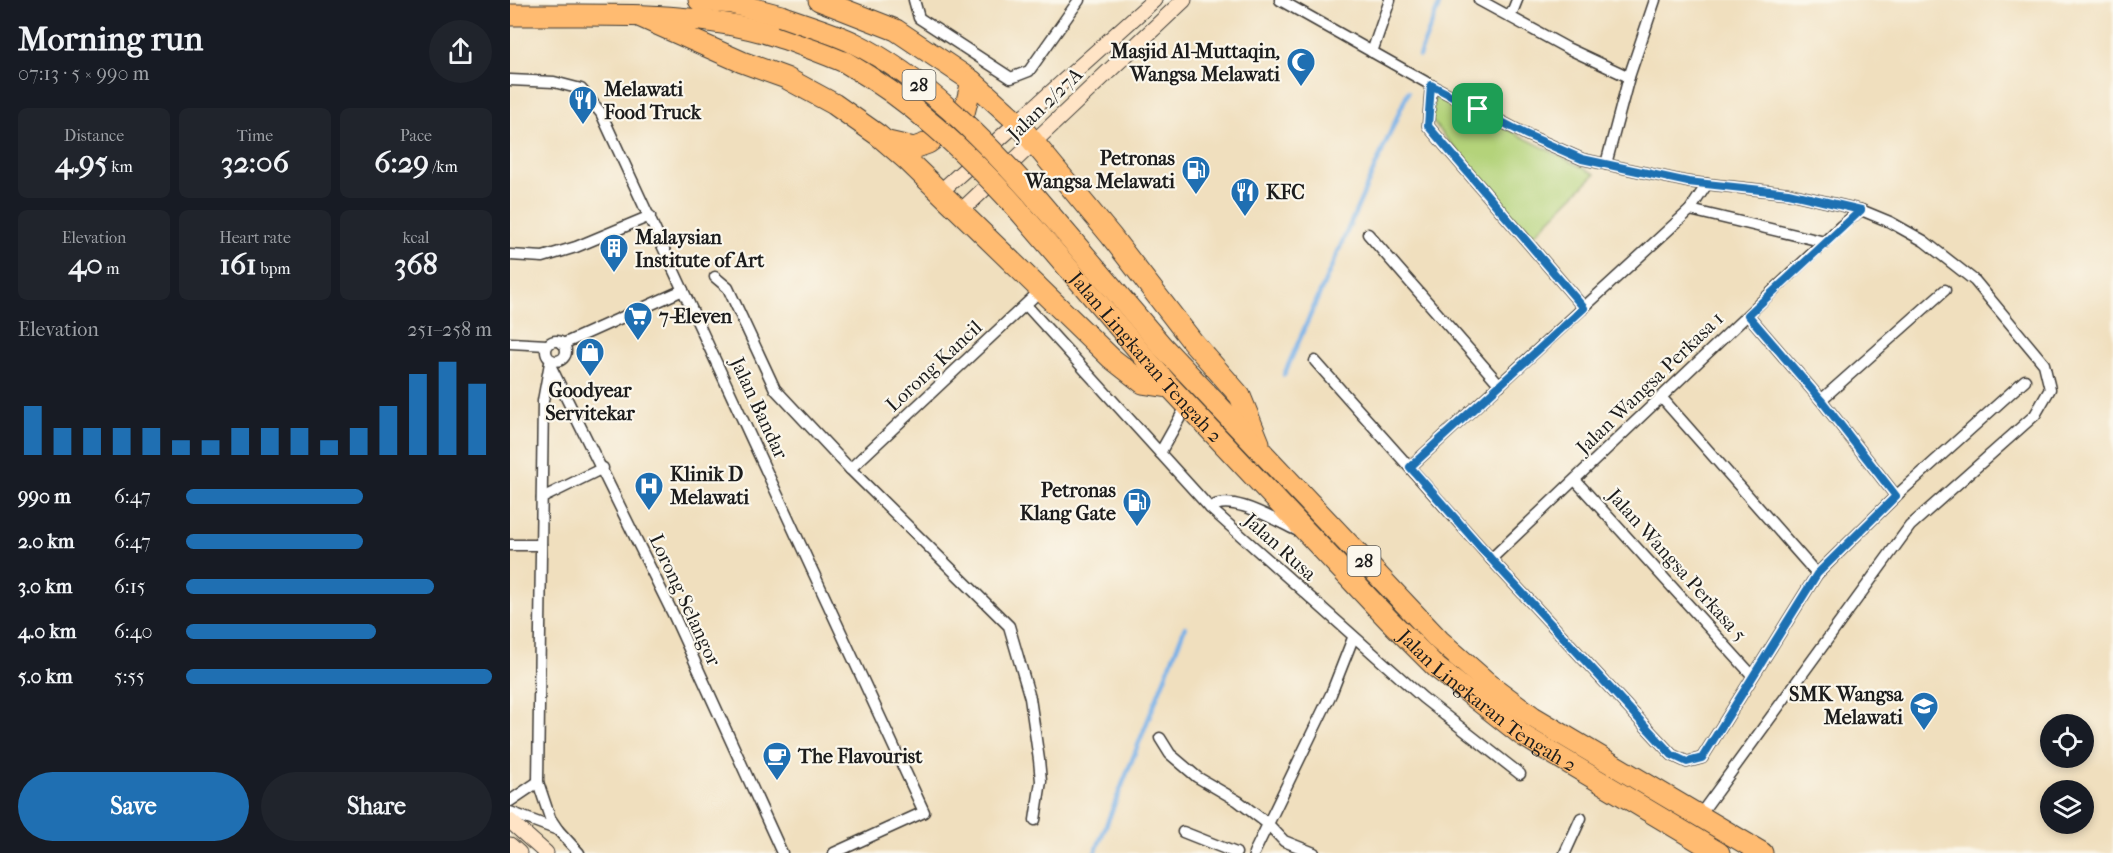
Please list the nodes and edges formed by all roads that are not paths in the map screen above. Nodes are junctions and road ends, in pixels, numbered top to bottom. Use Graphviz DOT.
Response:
graph roads {
  1 [pos="699,0"];
  2 [pos="819,0"];
  3 [pos="914,0"];
  4 [pos="1079,0"];
  5 [pos="1154,0"];
  6 [pos="1184,0"];
  7 [pos="1280,0"];
  8 [pos="1390,0"];
  9 [pos="1479,0"];
  10 [pos="1517,0"];
  11 [pos="1655,0"];
  12 [pos="510,15"];
  13 [pos="1511,15"];
  14 [pos="641,17"];
  15 [pos="1372,52"];
  16 [pos="1629,77"];
  17 [pos="510,80"];
  18 [pos="972,81"];
  19 [pos="1431,85"];
  20 [pos="1016,121"];
  21 [pos="885,141"];
  22 [pos="1035,143"];
  23 [pos="1606,164"];
  24 [pos="1707,184"];
  25 [pos="940,192"];
  26 [pos="1690,210"];
  27 [pos="1861,210"];
  28 [pos="961,211"];
  29 [pos="650,216"];
  30 [pos="1368,234"];
  31 [pos="1825,242"];
  32 [pos="510,255"];
  33 [pos="715,277"];
  34 [pos="1042,289"];
  35 [pos="683,290"];
  36 [pos="1945,290"];
  37 [pos="1026,304"];
  38 [pos="1584,308"];
  39 [pos="1748,315"];
  40 [pos="510,343"];
  41 [pos="563,344"];
  42 [pos="547,345"];
  43 [pos="1315,361"];
  44 [pos="550,362"];
  45 [pos="2025,380"];
  46 [pos="1500,384"];
  47 [pos="1170,387"];
  48 [pos="1661,397"];
  49 [pos="1821,400"];
  50 [pos="1187,405"];
  51 [pos="1160,453"];
  52 [pos="1264,456"];
  53 [pos="1410,467"];
  54 [pos="603,468"];
  55 [pos="850,469"];
  56 [pos="1575,480"];
  57 [pos="1896,496"];
  58 [pos="542,498"];
  59 [pos="1210,508"];
  60 [pos="1310,536"];
  61 [pos="510,545"];
  62 [pos="541,545"];
  63 [pos="1491,559"];
  64 [pos="1817,574"];
  65 [pos="1353,638"];
  66 [pos="1752,675"];
  67 [pos="1160,738"];
  68 [pos="1520,774"];
  69 [pos="538,782"];
  70 [pos="510,801"];
  71 [pos="510,812"];
  72 [pos="1699,816"];
  73 [pos="1581,818"];
  74 [pos="1035,820"];
  75 [pos="510,821"];
  76 [pos="1268,824"];
  77 [pos="558,830"];
  78 [pos="1183,832"];
  79 [pos="510,845"];
  80 [pos="519,853"];
  81 [pos="546,853"];
  82 [pos="579,853"];
  83 [pos="782,853"];
  84 [pos="834,853"];
  85 [pos="1236,853"];
  86 [pos="1254,853"];
  87 [pos="1314,853"];
  88 [pos="1565,853"];
  89 [pos="1719,853"];
  90 [pos="1762,853"];
  1 -- 52 [label="highway, Jalan Lingkaran Tengah 2 / 28, bridge"];
  2 -- 18 [label="highway"];
  3 -- 4 [label="street"];
  5 -- 20 [label="main road, Jalan 2/27A"];
  6 -- 22 [label="main road, Jalan 2/27A"];
  7 -- 15 [label="street"];
  8 -- 15 [label="street"];
  9 -- 13 [label="street"];
  10 -- 13 [label="street"];
  11 -- 16 [label="street"];
  12 -- 14 [label="highway, Jalan Lingkaran Tengah 2 / 28"];
  13 -- 16 [label="street"];
  14 -- 21 [label="highway"];
  14 -- 47 [label="highway, Jalan Lingkaran Tengah 2 / 28, bridge"];
  15 -- 19 [label="street"];
  16 -- 23 [label="street"];
  17 -- 29 [label="street, Jalan Bandar"];
  18 -- 20 [label="highway"];
  18 -- 21 [label="highway"];
  19 -- 23 [label="street"];
  19 -- 38 [label="street"];
  20 -- 22 [label="highway"];
  20 -- 25 [label="main road, Jalan 2/27A"];
  21 -- 25 [label="highway"];
  22 -- 28 [label="main road, Jalan 2/27A"];
  22 -- 52 [label="highway"];
  23 -- 24 [label="street"];
  24 -- 26 [label="street"];
  24 -- 27 [label="street"];
  25 -- 28 [label="highway"];
  26 -- 31 [label="street"];
  26 -- 38 [label="street"];
  27 -- 31 [label="street, Jalan Wangsa Perkasa 1"];
  27 -- 72 [label="street"];
  28 -- 34 [label="highway"];
  29 -- 32 [label="street"];
  29 -- 35 [label="street, Jalan Bandar"];
  30 -- 46 [label="street"];
  31 -- 39 [label="street, Jalan Wangsa Perkasa 1"];
  33 -- 55 [label="street"];
  34 -- 37 [label="street, Lorong Kancil"];
  34 -- 47 [label="highway"];
  35 -- 41 [label="street, Lorong Selangor"];
  35 -- 84 [label="street, Jalan Bandar"];
  36 -- 49 [label="street"];
  37 -- 51 [label="street, Jalan Rusa"];
  37 -- 55 [label="street, Lorong Kancil"];
  38 -- 46 [label="street"];
  39 -- 48 [label="street, Jalan Wangsa Perkasa 1"];
  39 -- 49 [label="street"];
  40 -- 42 [label="street, Lorong Selangor"];
  41 -- 42 [label="street, Lorong Selangor"];
  41 -- 44 [label="street, Lorong Selangor"];
  42 -- 44 [label="street, Lorong Selangor"];
  43 -- 53 [label="street"];
  44 -- 54 [label="street, Lorong Selangor"];
  44 -- 58 [label="street, Lorong Selangor"];
  45 -- 57 [label="street"];
  46 -- 53 [label="street"];
  47 -- 50 [label="highway, Jalan Lingkaran Tengah 2 / 28"];
  48 -- 56 [label="street, Jalan Wangsa Perkasa 1"];
  48 -- 64 [label="street"];
  49 -- 57 [label="street"];
  50 -- 51 [label="street"];
  50 -- 60 [label="highway, Jalan Lingkaran Tengah 2 / 28"];
  51 -- 59 [label="street, Jalan Rusa"];
  52 -- 72 [label="highway, Jalan Lingkaran Tengah 2 / 28"];
  53 -- 63 [label="street"];
  54 -- 58 [label="street"];
  54 -- 83 [label="street, Lorong Selangor"];
  55 -- 74 [label="street"];
  56 -- 63 [label="street, Jalan Wangsa Perkasa 1"];
  56 -- 66 [label="street, Jalan Wangsa Perkasa 5"];
  57 -- 64 [label="street"];
  58 -- 62 [label="street, Lorong Selangor"];
  59 -- 60 [label="street"];
  59 -- 65 [label="street, Jalan Rusa"];
  60 -- 89 [label="highway, Jalan Lingkaran Tengah 2 / 28"];
  61 -- 62 [label="street"];
  62 -- 69 [label="street, Lorong Selangor"];
  63 -- 66 [label="street"];
  64 -- 66 [label="street"];
  65 -- 68 [label="street, Jalan Rusa"];
  65 -- 76 [label="street"];
  67 -- 76 [label="street"];
  69 -- 70 [label="street"];
  69 -- 77 [label="street, Lorong Selangor"];
  71 -- 77 [label="street"];
  72 -- 90 [label="highway, Jalan Lingkaran Tengah 2 / 28"];
  73 -- 88 [label="street"];
  75 -- 81 [label="main road"];
  76 -- 86 [label="street"];
  76 -- 87 [label="street"];
  77 -- 82 [label="street"];
  78 -- 85 [label="street"];
  79 -- 80 [label="main road"];
}
